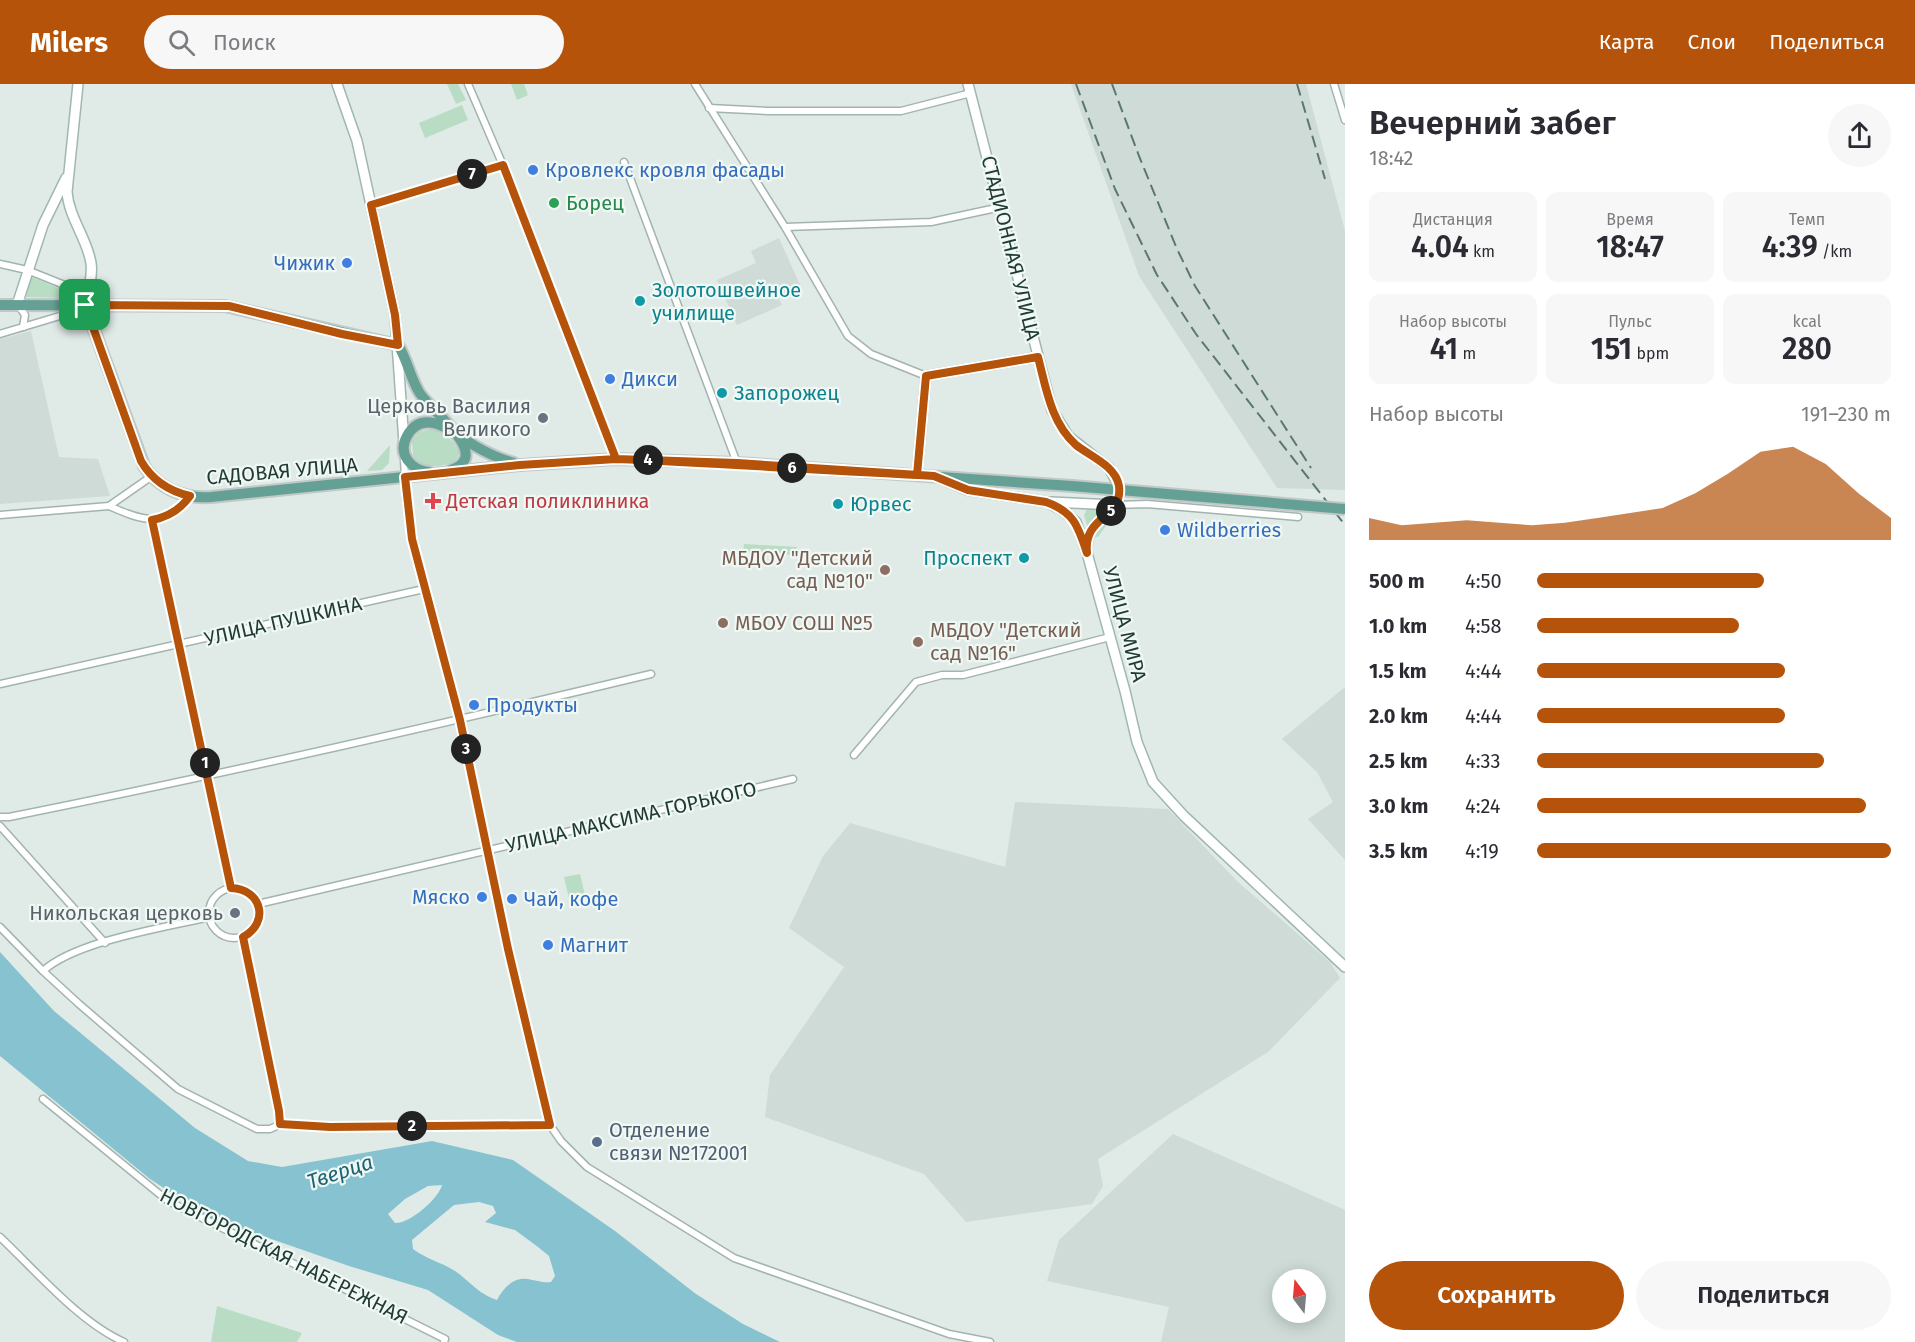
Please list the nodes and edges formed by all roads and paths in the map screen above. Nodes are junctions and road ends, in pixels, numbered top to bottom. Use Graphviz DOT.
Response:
graph roads {
  1 [pos="78,84"];
  2 [pos="337,84"];
  3 [pos="468,84"];
  4 [pos="695,84"];
  5 [pos="1334,84"];
  6 [pos="970,88"];
  7 [pos="709,108"];
  8 [pos="1345,120"];
  9 [pos="624,162"];
  10 [pos="503,165"];
  11 [pos="68,173"];
  12 [pos="371,205"];
  13 [pos="1000,207"];
  14 [pos="785,227"];
  15 [pos="0,264"];
  16 [pos="27,270"];
  17 [pos="86,300"];
  18 [pos="0,305"];
  19 [pos="17,305"];
  20 [pos="23,327"];
  21 [pos="0,334"];
  22 [pos="398,345"];
  23 [pos="1038,357"];
  24 [pos="926,376"];
  25 [pos="455,433"];
  26 [pos="404,447"];
  27 [pos="616,459"];
  28 [pos="737,463"];
  29 [pos="520,465"];
  30 [pos="439,473"];
  31 [pos="917,475"];
  32 [pos="152,476"];
  33 [pos="934,476"];
  34 [pos="405,477"];
  35 [pos="190,496"];
  36 [pos="1046,502"];
  37 [pos="1115,505"];
  38 [pos="109,506"];
  39 [pos="1345,509"];
  40 [pos="0,515"];
  41 [pos="1298,517"];
  42 [pos="152,520"];
  43 [pos="1076,522"];
  44 [pos="1096,522"];
  45 [pos="1087,553"];
  46 [pos="424,589"];
  47 [pos="1110,637"];
  48 [pos="179,645"];
  49 [pos="651,674"];
  50 [pos="0,684"];
  51 [pos="460,720"];
  52 [pos="854,754"];
  53 [pos="207,776"];
  54 [pos="793,779"];
  55 [pos="0,817"];
  56 [pos="0,826"];
  57 [pos="487,850"];
  58 [pos="231,888"];
  59 [pos="258,904"];
  60 [pos="209,917"];
  61 [pos="0,927"];
  62 [pos="243,937"];
  63 [pos="105,943"];
  64 [pos="1345,967"];
  65 [pos="43,971"];
  66 [pos="43,1100"];
  67 [pos="280,1124"];
  68 [pos="550,1125"];
  69 [pos="0,1237"];
  70 [pos="444,1340"];
  71 [pos="124,1342"];
  72 [pos="990,1342"];
  1 -- 11 [label="street"];
  2 -- 12 [label="street"];
  3 -- 10 [label="street"];
  4 -- 7 [label="street"];
  5 -- 8 [label="street"];
  6 -- 7 [label="street"];
  6 -- 13 [label="street, СТАДИОННАЯ УЛИЦА"];
  7 -- 14 [label="street"];
  9 -- 28 [label="street"];
  10 -- 12 [label="street"];
  10 -- 27 [label="street"];
  11 -- 16 [label="street"];
  11 -- 17 [label="street"];
  12 -- 22 [label="street"];
  13 -- 14 [label="street"];
  13 -- 23 [label="street, СТАДИОННАЯ УЛИЦА"];
  14 -- 24 [label="street"];
  15 -- 16 [label="street"];
  16 -- 17 [label="street"];
  16 -- 19 [label="street"];
  17 -- 19 [label="main road"];
  17 -- 20 [label="street"];
  17 -- 22 [label="main road"];
  17 -- 32 [label="main road"];
  18 -- 19 [label="main road"];
  19 -- 20 [label="street"];
  20 -- 21 [label="street"];
  22 -- 25 [label="main road"];
  22 -- 26 [label="street"];
  23 -- 24 [label="street"];
  23 -- 37 [label="street, СТАДИОННАЯ УЛИЦА"];
  24 -- 31 [label="street"];
  25 -- 26 [label="main road"];
  25 -- 29 [label="main road"];
  25 -- 30 [label="main road"];
  26 -- 30 [label="main road"];
  26 -- 34 [label="street"];
  27 -- 28 [label="main road"];
  27 -- 29 [label="main road"];
  28 -- 31 [label="main road"];
  29 -- 30 [label="main road"];
  30 -- 34 [label="main road, САДОВАЯ УЛИЦА"];
  31 -- 33 [label="main road"];
  32 -- 35 [label="main road, САДОВАЯ УЛИЦА"];
  32 -- 38 [label="street"];
  33 -- 36 [label="street"];
  33 -- 39 [label="main road, bridge"];
  34 -- 35 [label="main road, САДОВАЯ УЛИЦА"];
  34 -- 46 [label="street"];
  35 -- 42 [label="street"];
  36 -- 37 [label="street"];
  36 -- 43 [label="street"];
  37 -- 41 [label="street"];
  37 -- 44 [label="street"];
  38 -- 40 [label="street"];
  38 -- 42 [label="street"];
  42 -- 48 [label="street"];
  43 -- 44 [label="street"];
  43 -- 45 [label="street, УЛИЦА МИРА"];
  44 -- 45 [label="street"];
  45 -- 47 [label="street, УЛИЦА МИРА"];
  46 -- 48 [label="street, УЛИЦА ПУШКИНА"];
  46 -- 51 [label="street"];
  47 -- 52 [label="street"];
  47 -- 64 [label="street, УЛИЦА МИРА"];
  48 -- 50 [label="street, УЛИЦА ПУШКИНА"];
  48 -- 53 [label="street"];
  49 -- 51 [label="street"];
  51 -- 53 [label="street"];
  51 -- 57 [label="street"];
  53 -- 55 [label="street"];
  53 -- 58 [label="street"];
  54 -- 57 [label="street, УЛИЦА МАКСИМА ГОРЬКОГО"];
  56 -- 63 [label="street"];
  57 -- 59 [label="street, УЛИЦА МАКСИМА ГОРЬКОГО"];
  57 -- 68 [label="street"];
  58 -- 59 [label="street"];
  58 -- 60 [label="street"];
  59 -- 62 [label="street"];
  60 -- 62 [label="street"];
  60 -- 63 [label="street"];
  61 -- 65 [label="street"];
  62 -- 67 [label="street"];
  63 -- 65 [label="street"];
  65 -- 67 [label="street"];
  66 -- 70 [label="street, НОВГОРОДСКАЯ НАБЕРЕЖНАЯ"];
  67 -- 68 [label="street"];
  68 -- 72 [label="street"];
  69 -- 71 [label="street"];
}
